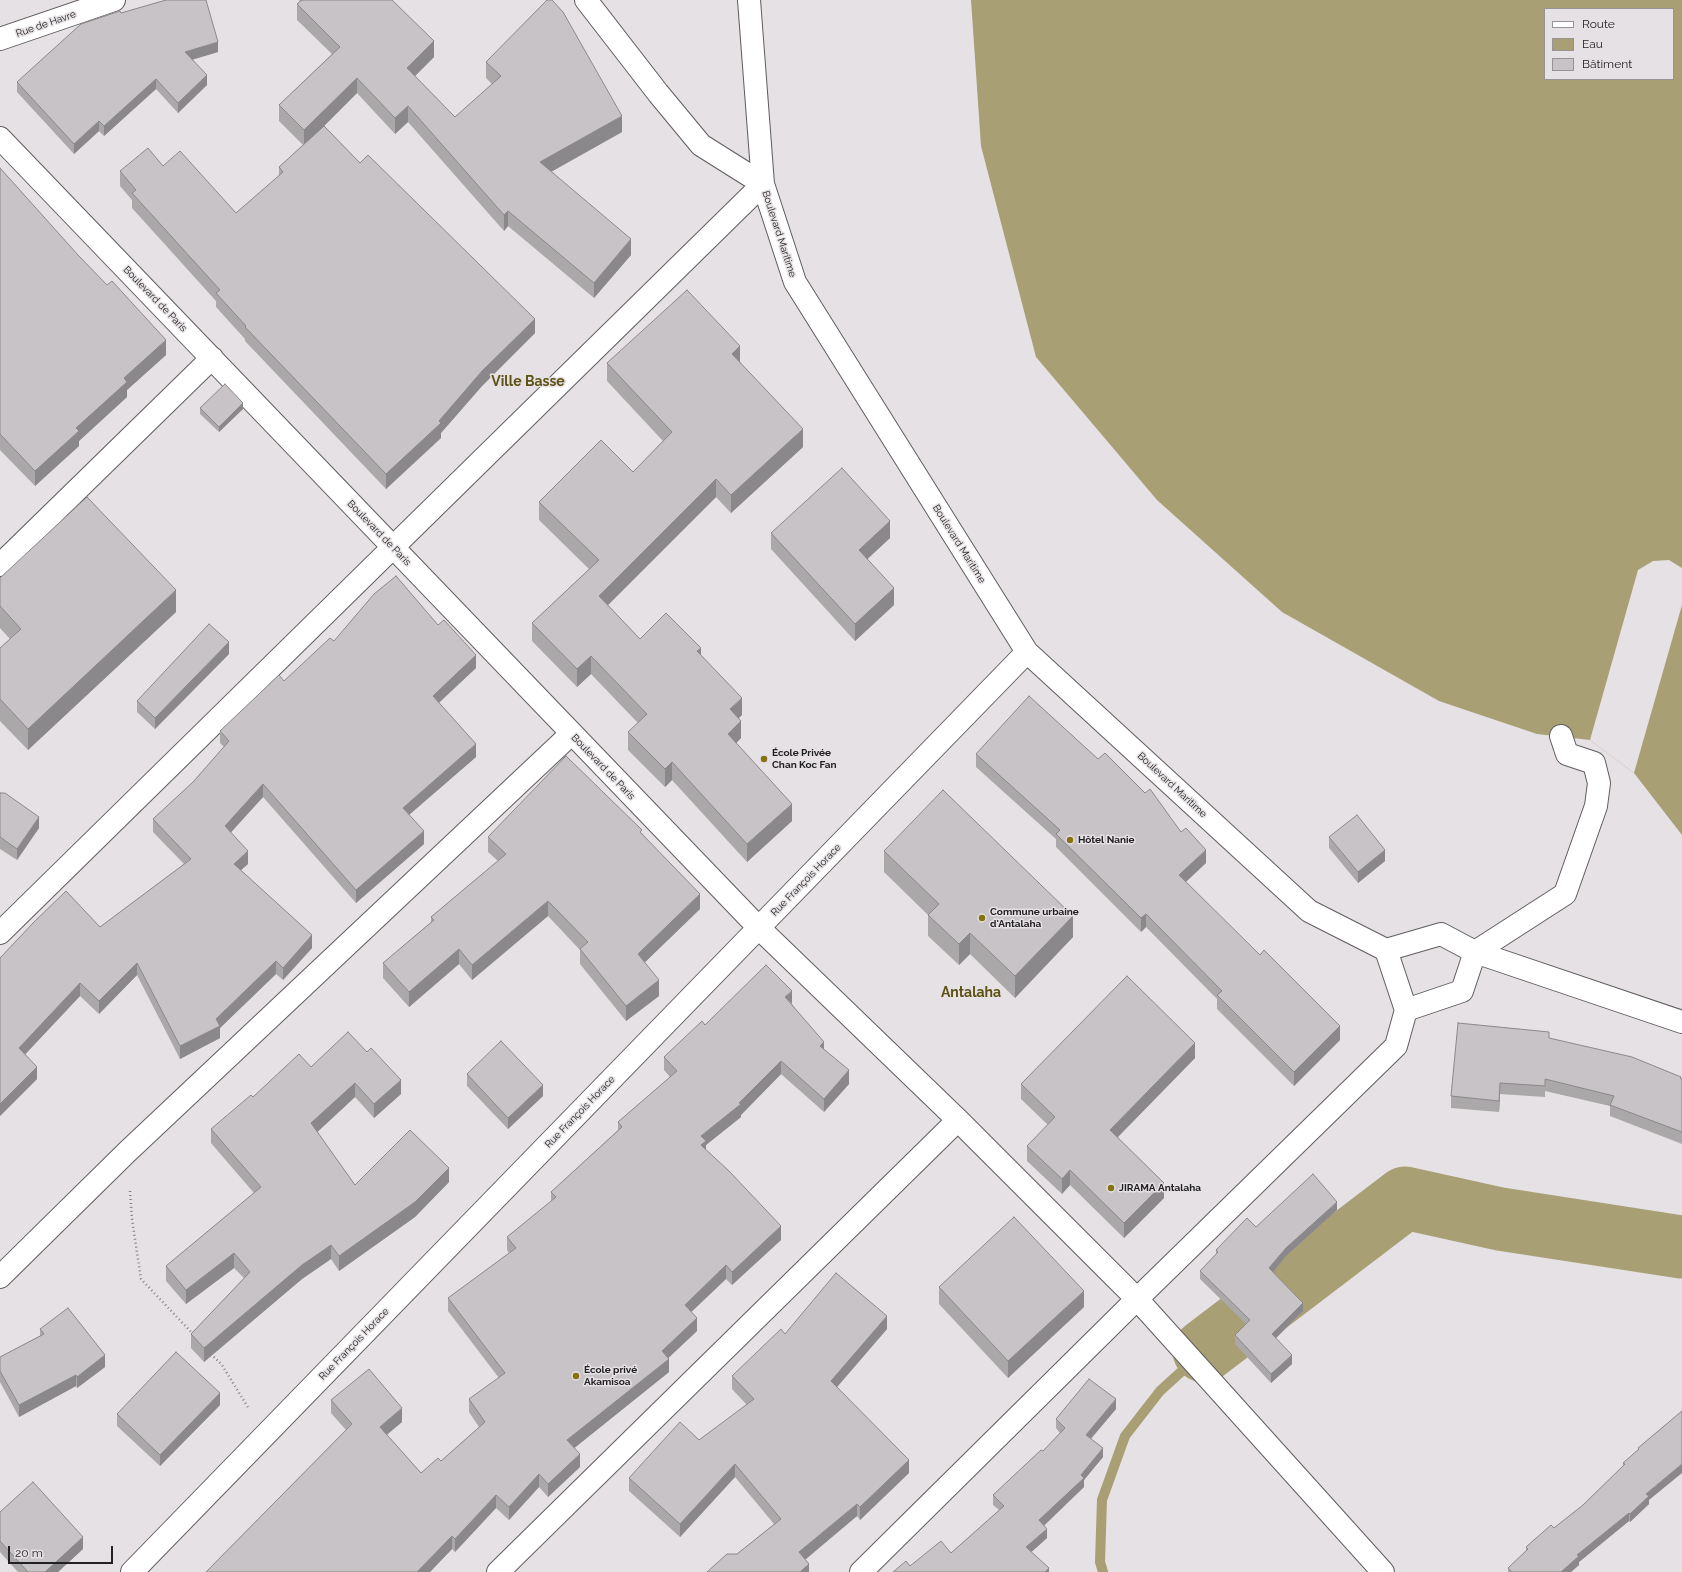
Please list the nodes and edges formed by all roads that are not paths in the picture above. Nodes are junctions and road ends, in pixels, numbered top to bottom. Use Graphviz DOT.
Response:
graph roads {
  1 [pos="114,0"];
  2 [pos="586,0"];
  3 [pos="749,0"];
  4 [pos="0,39"];
  5 [pos="0,138"];
  6 [pos="763,184"];
  7 [pos="212,358"];
  8 [pos="393,547"];
  9 [pos="0,565"];
  10 [pos="1027,652"];
  11 [pos="571,734"];
  12 [pos="1561,736"];
  13 [pos="759,928"];
  14 [pos="0,933"];
  15 [pos="1386,950"];
  16 [pos="1475,952"];
  17 [pos="1406,1010"];
  18 [pos="1682,1022"];
  19 [pos="958,1120"];
  20 [pos="0,1277"];
  21 [pos="1137,1299"];
  22 [pos="132,1572"];
  23 [pos="498,1572"];
  24 [pos="861,1572"];
  25 [pos="1383,1572"];
  1 -- 4 [label="street, Rue de Havre"];
  2 -- 6 [label="street"];
  3 -- 6 [label="street, Boulevard Maritime"];
  5 -- 7 [label="street, Boulevard de Paris"];
  6 -- 8 [label="street"];
  6 -- 10 [label="street, Boulevard Maritime"];
  7 -- 8 [label="street, Boulevard de Paris"];
  7 -- 9 [label="street"];
  8 -- 11 [label="street, Boulevard de Paris"];
  8 -- 14 [label="street"];
  10 -- 13 [label="street, Rue François Horace"];
  10 -- 15 [label="street, Boulevard Maritime"];
  11 -- 13 [label="street, Boulevard de Paris"];
  11 -- 20 [label="street"];
  12 -- 16 [label="street"];
  13 -- 19 [label="street, Boulevard de Paris"];
  13 -- 22 [label="street, Rue François Horace"];
  15 -- 16 [label="street"];
  15 -- 17 [label="street"];
  16 -- 17 [label="street"];
  16 -- 18 [label="street"];
  17 -- 21 [label="street"];
  19 -- 21 [label="street, Boulevard de Paris"];
  19 -- 23 [label="street"];
  21 -- 24 [label="street"];
  21 -- 25 [label="street, Boulevard de Paris"];
}
